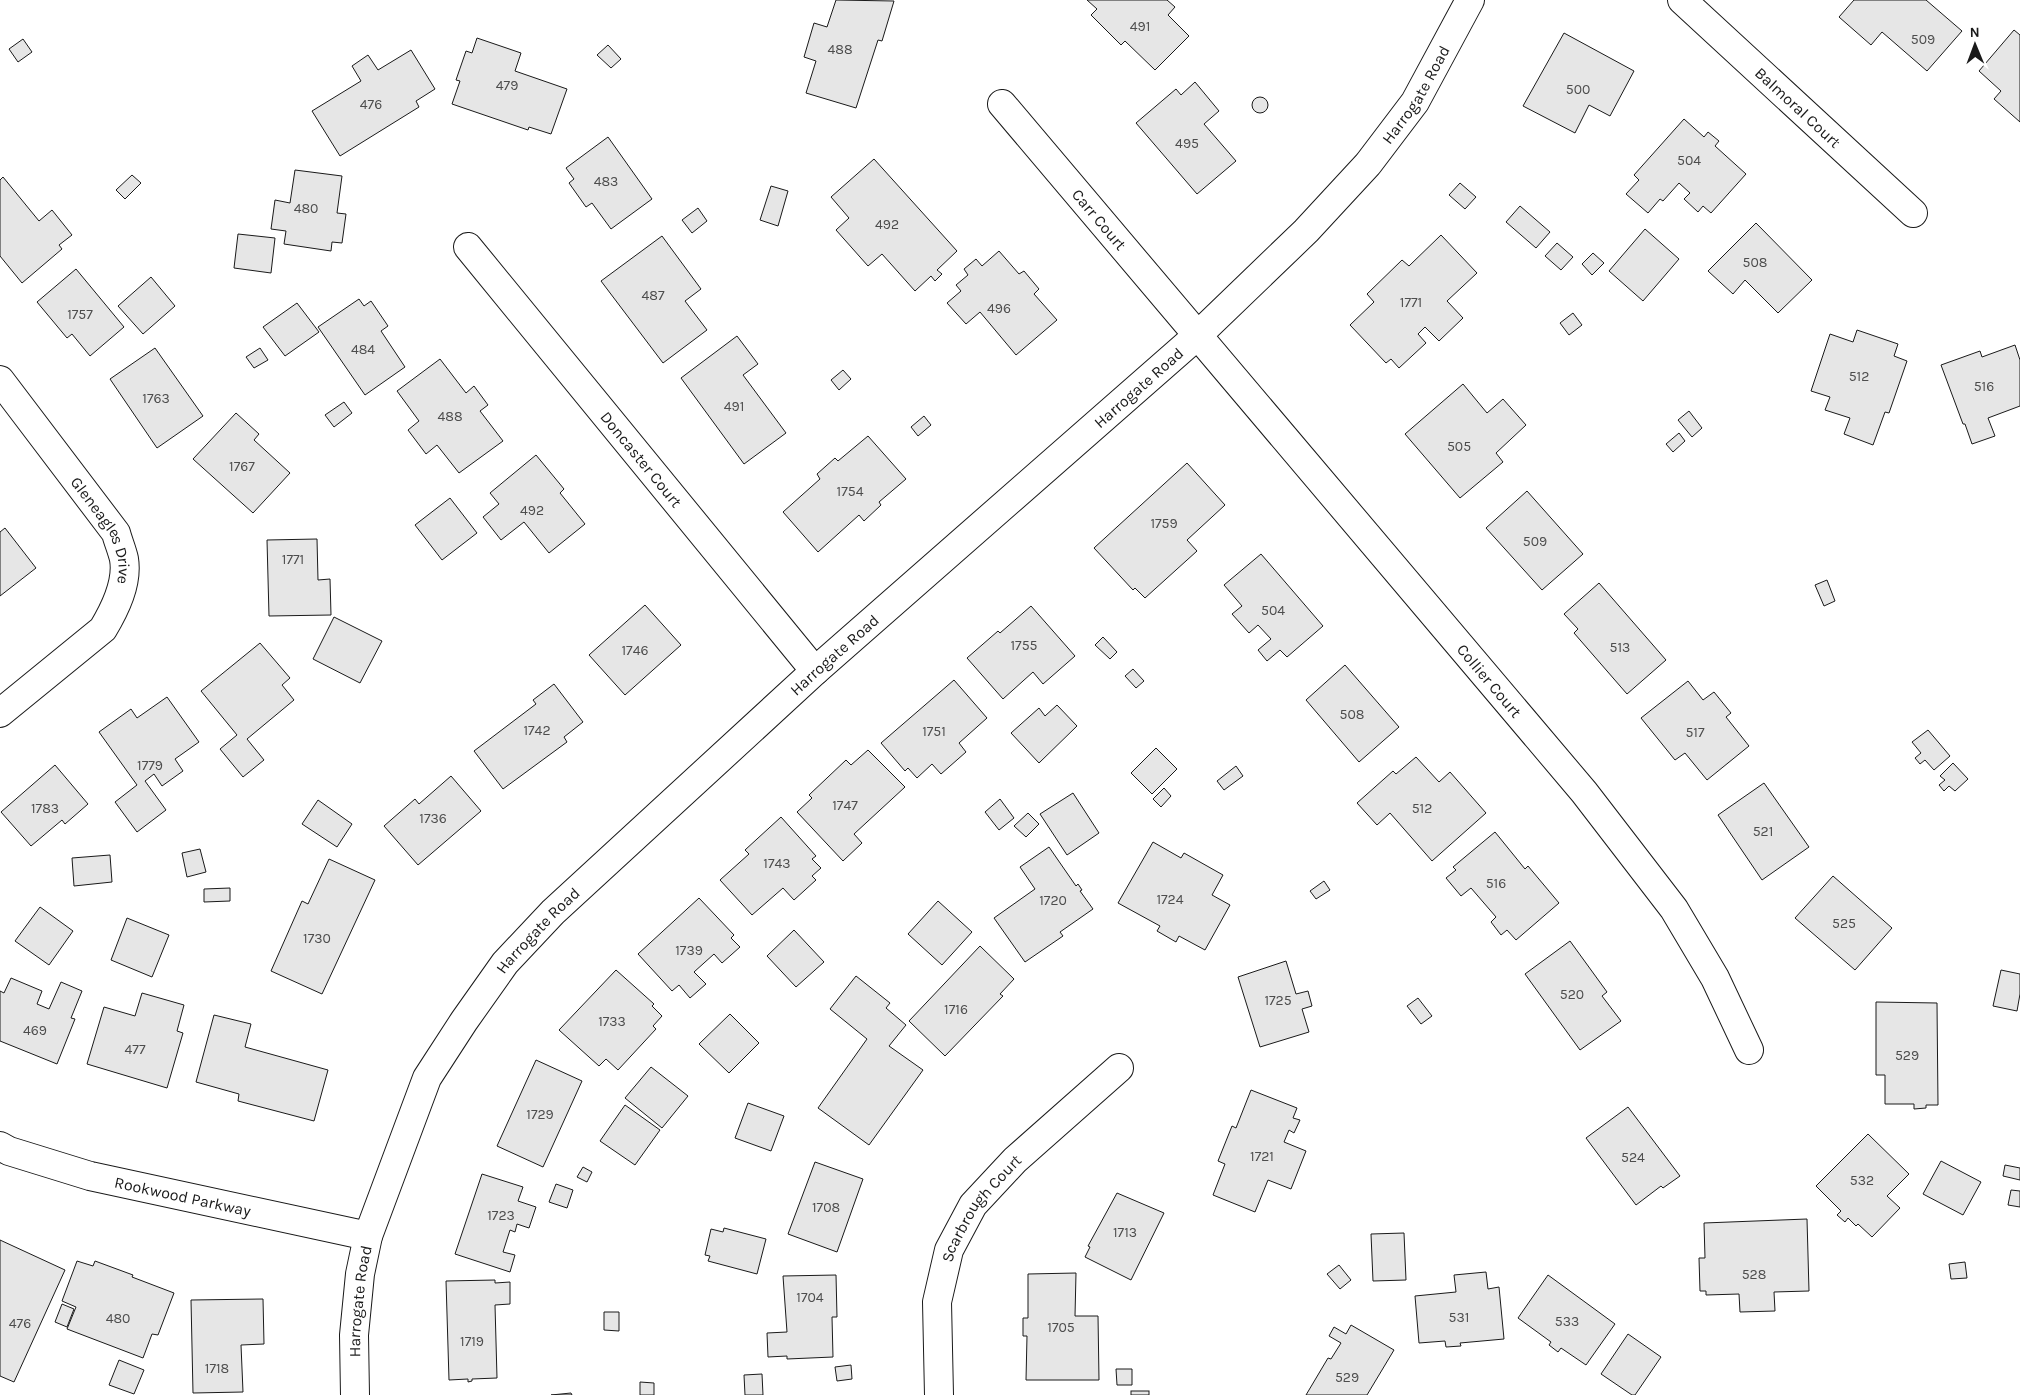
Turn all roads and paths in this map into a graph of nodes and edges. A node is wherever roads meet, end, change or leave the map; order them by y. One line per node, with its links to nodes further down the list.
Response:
1 (1470, 0): 6 (street, Harrogate Road)
2 (1682, 0): 4 (street, Balmoral Court)
3 (1002, 104): 6 (street, Carr Court)
4 (1913, 213)
5 (468, 247): 8 (street, Doncaster Court)
6 (1198, 335): 8 (street, Harrogate Road); 10 (street, Collier Court)
7 (0, 380): 9 (street, Gleneagles Drive)
8 (815, 671): 13 (street, Harrogate Road)
9 (0, 714)
10 (1748, 1050)
11 (1119, 1068): 15 (street, Scarbrough Court)
12 (0, 1146): 13 (street, Rookwood Parkway)
13 (368, 1236): 14 (street, Harrogate Road)
14 (355, 1395)
15 (939, 1395)

